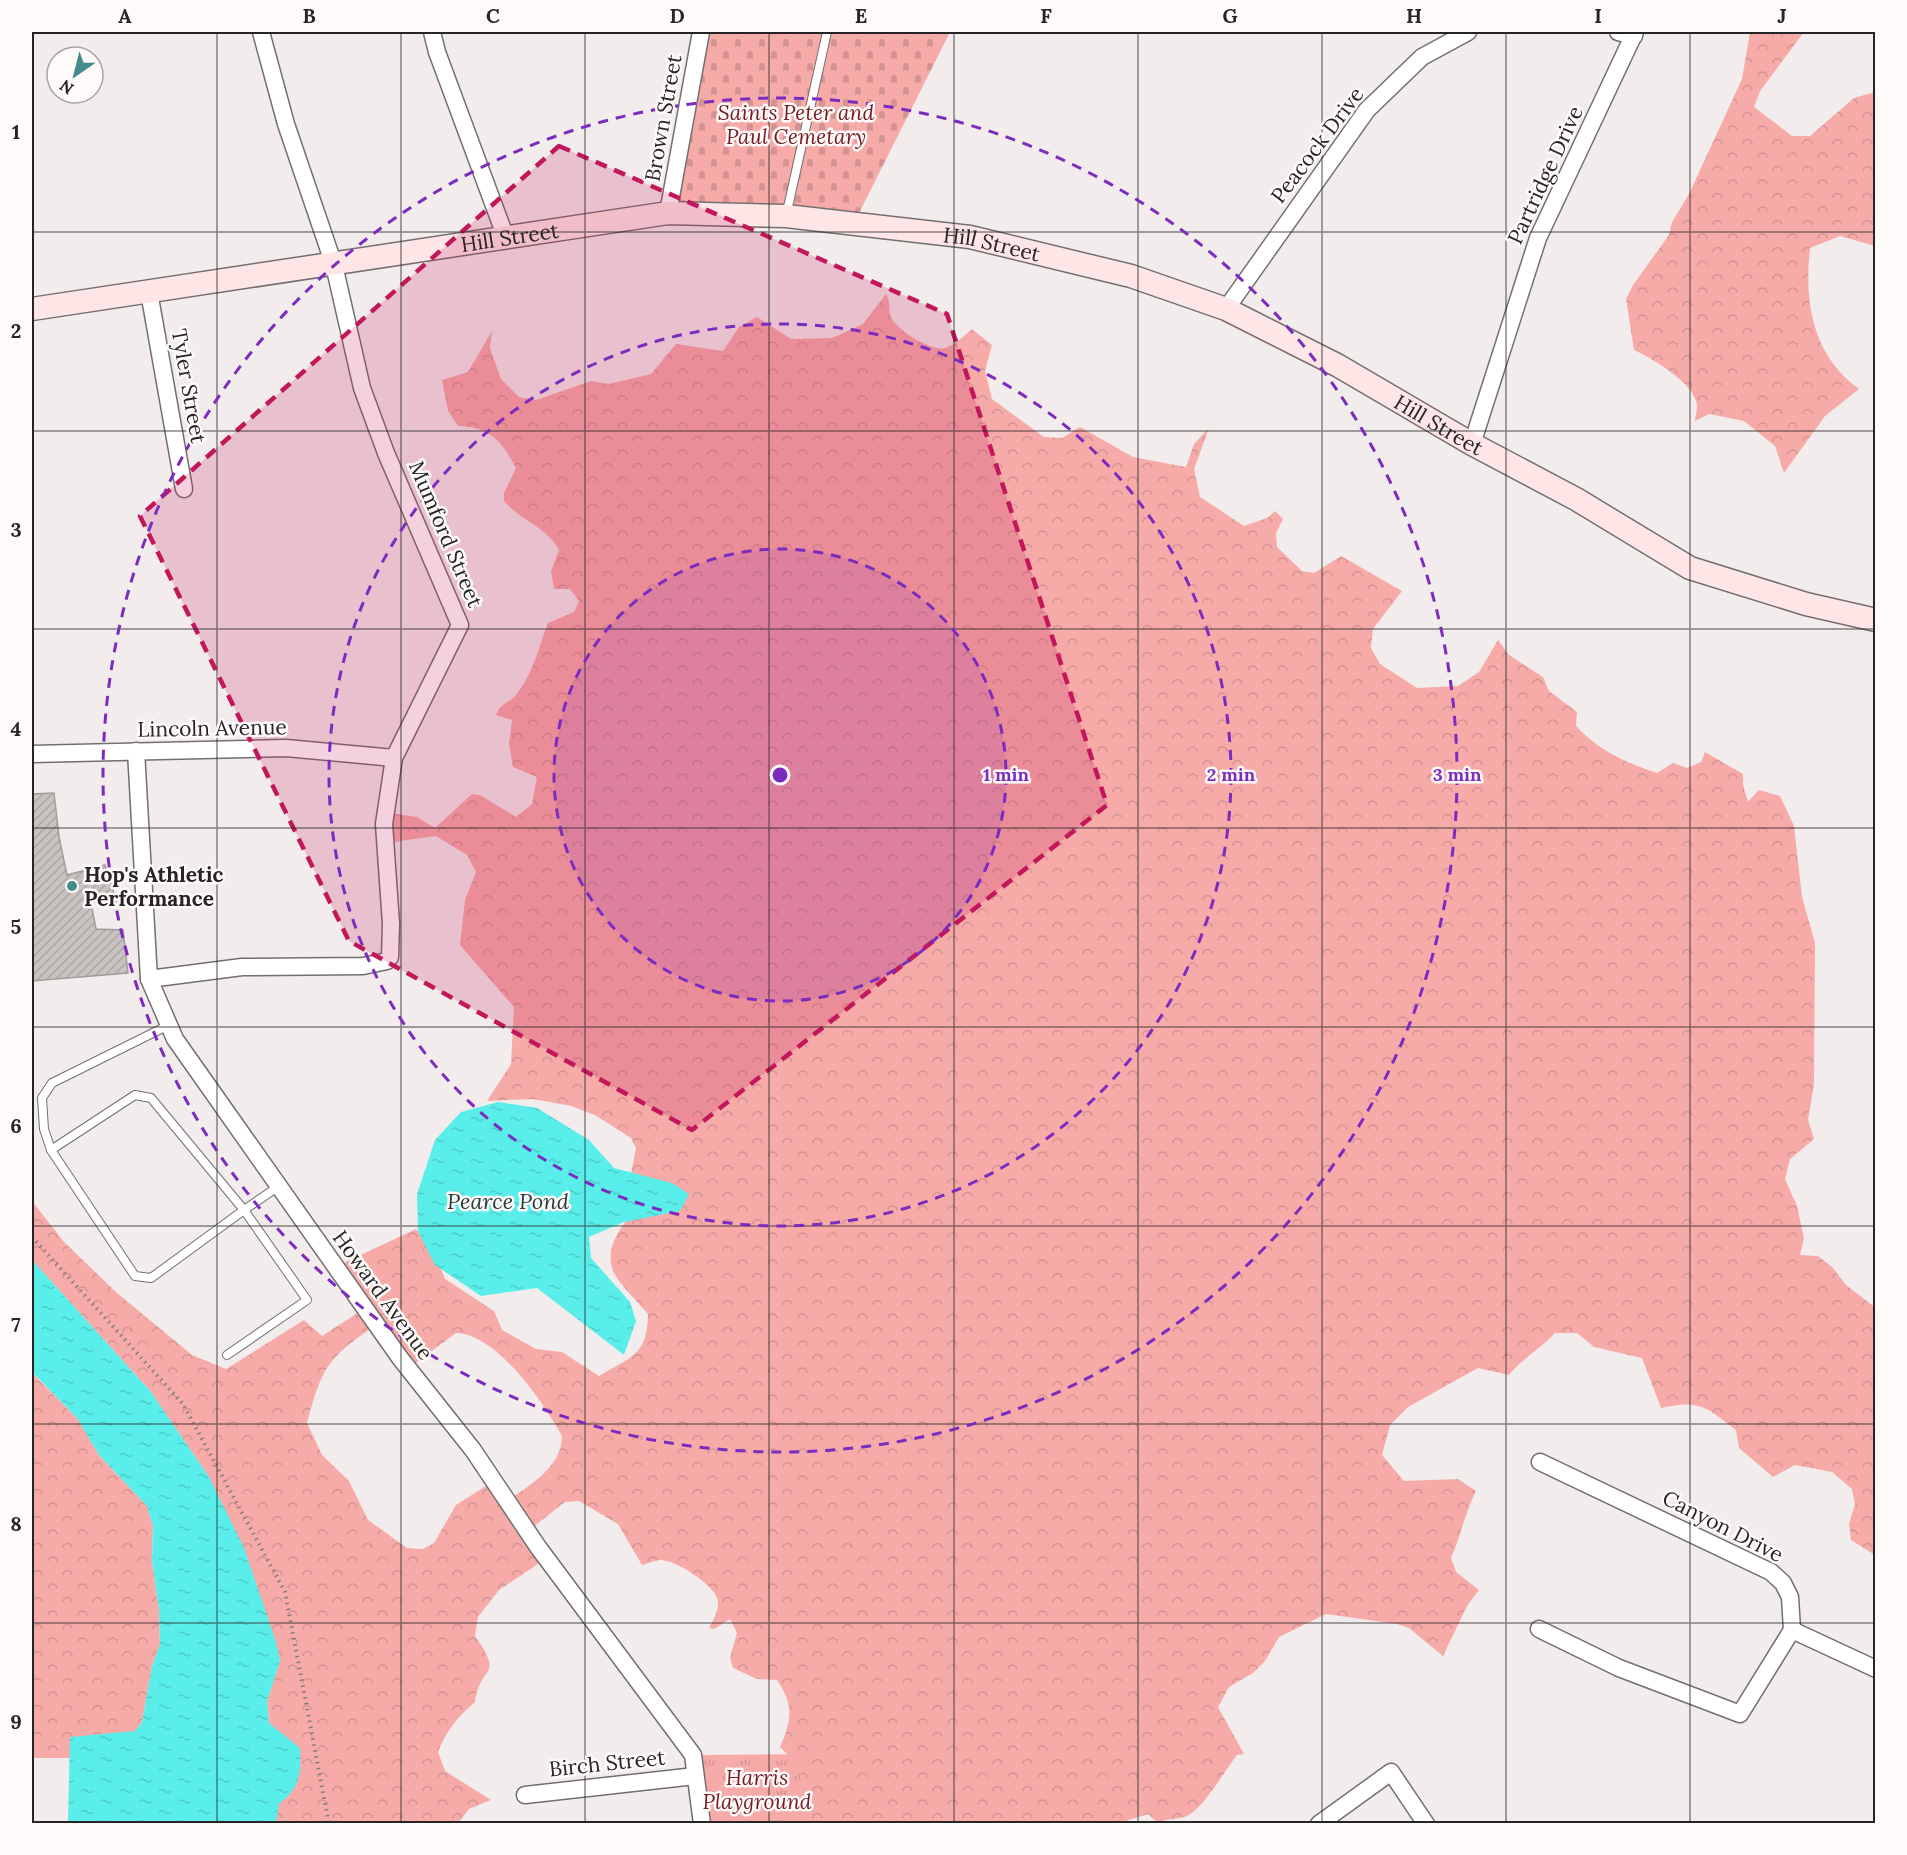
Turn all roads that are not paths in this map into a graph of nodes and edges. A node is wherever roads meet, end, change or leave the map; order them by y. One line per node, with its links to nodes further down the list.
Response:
1 (261, 32): 10 (street, Mumford Street)
2 (432, 32): 9 (street)
3 (701, 32): 7 (street, Brown Street)
4 (827, 32): 8 (lane)
5 (1468, 32): 13 (street, Peacock Drive)
6 (1629, 33): 14 (street, Partridge Drive)
7 (668, 213): 8 (street, Hill Street); 9 (street, Hill Street)
8 (786, 216): 13 (street, Hill Street)
9 (506, 238): 10 (street, Hill Street)
10 (334, 265): 11 (street, Hill Street); 19 (street, Mumford Street)
11 (149, 292): 12 (street, Hill Street); 15 (street, Tyler Street)
12 (32, 309)
13 (1226, 309): 14 (street, Hill Street)
14 (1472, 444): 16 (street, Hill Street)
15 (184, 489)
16 (1875, 620)
17 (136, 751): 18 (street, Lincoln Avenue); 19 (street, Lincoln Avenue); 20 (street, Howard Avenue)
18 (32, 754)
19 (394, 758): 20 (street, Mumford Street)
20 (149, 979): 21 (street, Howard Avenue)
21 (169, 1025): 22 (lane); 23 (street, Howard Avenue)
22 (51, 1150): 24 (lane); 24 (lane)
23 (279, 1186): 24 (lane); 30 (street, Howard Avenue)
24 (244, 1210): 25 (lane)
25 (227, 1355)
26 (1540, 1462): 28 (street, Canyon Drive)
27 (1539, 1629): 28 (street)
28 (1792, 1630): 29 (street)
29 (1875, 1669)
30 (695, 1776): 31 (street, Birch Street); 32 (street, Howard Avenue)
31 (525, 1795)
32 (702, 1824)
33 (1319, 1824): 34 (street)
34 (1426, 1824)

